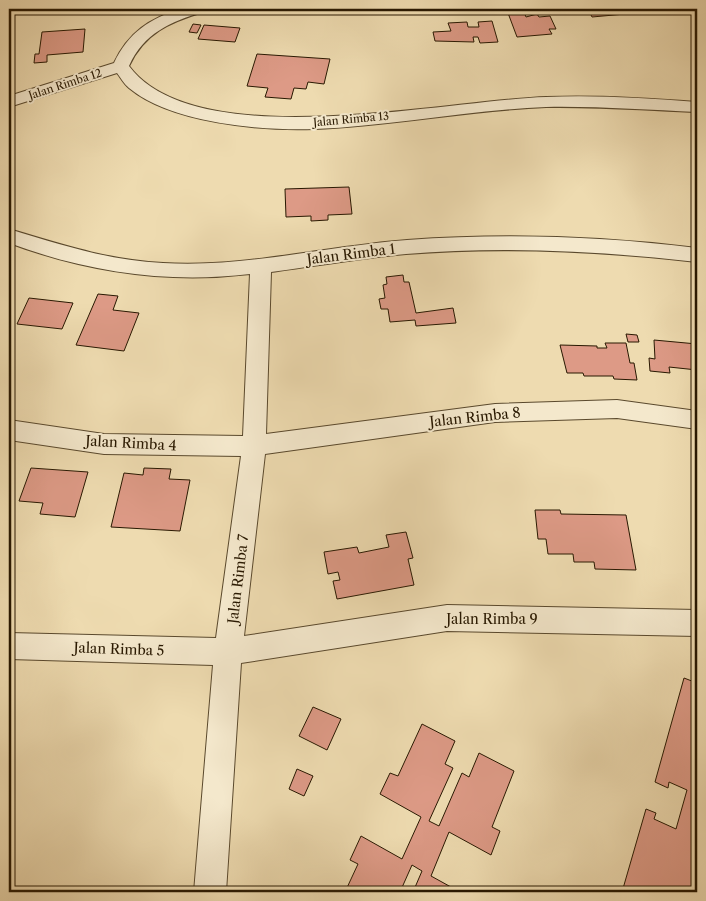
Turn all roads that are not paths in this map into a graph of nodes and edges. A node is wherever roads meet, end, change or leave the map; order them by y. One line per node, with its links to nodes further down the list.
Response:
1 (197, 9): 2 (street)
2 (121, 66): 3 (street, Jalan Rimba 12); 4 (street, Jalan Rimba 13)
3 (9, 102)
4 (697, 108)
5 (9, 236): 7 (street, Jalan Rimba 1)
6 (697, 255): 7 (street, Jalan Rimba 1)
7 (261, 265): 10 (street, Jalan Rimba 7)
8 (697, 420): 10 (street, Jalan Rimba 8)
9 (9, 430): 10 (street, Jalan Rimba 4)
10 (254, 446): 13 (street, Jalan Rimba 7)
11 (697, 622): 13 (street, Jalan Rimba 9)
12 (9, 646): 13 (street, Jalan Rimba 5)
13 (228, 652): 14 (street, Jalan Rimba 7)
14 (210, 892)

